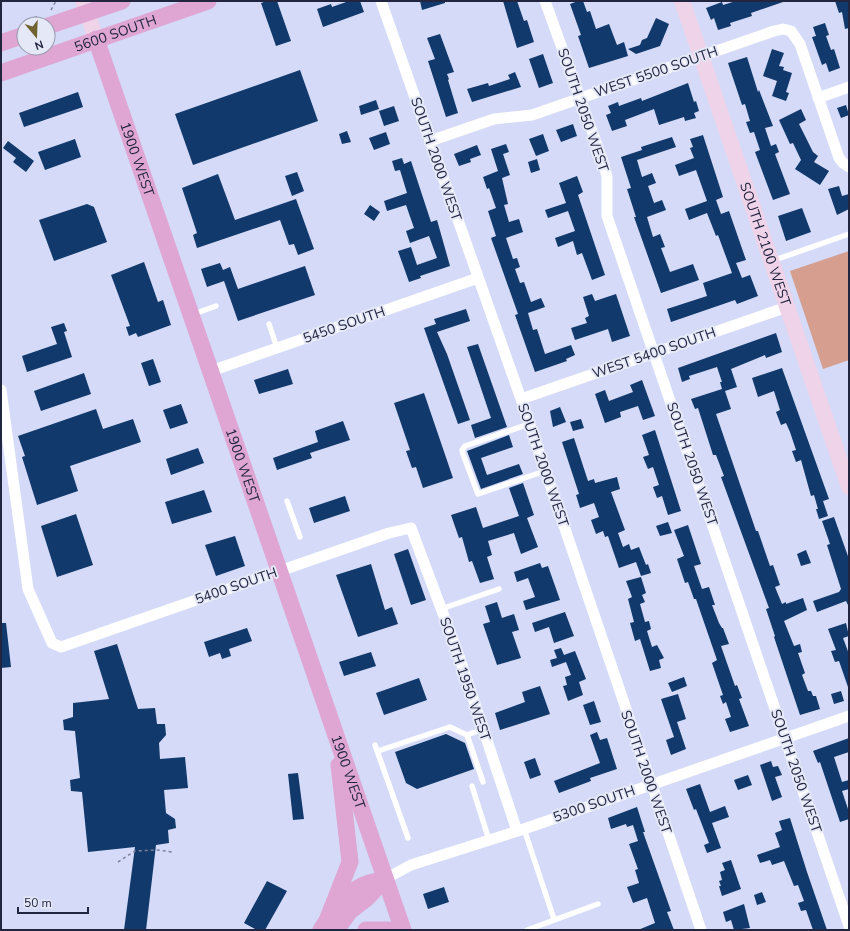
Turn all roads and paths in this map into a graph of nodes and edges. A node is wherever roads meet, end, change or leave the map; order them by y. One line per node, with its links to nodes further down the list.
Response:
1 (56, 1): 8 (path)
2 (122, 1): 7 (main road, 5600 SOUTH)
3 (208, 1): 11 (main road, 5600 SOUTH)
4 (381, 1): 18 (street, SOUTH 2000 WEST)
5 (545, 1): 16 (street, SOUTH 2050 WEST)
6 (682, 1): 13 (street, SOUTH 2100 WEST)
7 (85, 7): 9 (main road, 5600 SOUTH); 11 (street, 1900 WEST)
8 (47, 16)
9 (53, 16)
10 (16, 33): 12 (main road)
11 (96, 39): 14 (main road, 5600 SOUTH); 25 (main road, 1900 WEST)
12 (1, 43)
13 (701, 56): 16 (street, WEST 5500 SOUTH); 17 (street, WEST 5500 SOUTH); 21 (street, SOUTH 2100 WEST)
14 (1, 73)
15 (849, 87): 17 (street)
16 (581, 98): 18 (street, WEST 5500 SOUTH); 28 (street, SOUTH 2050 WEST)
17 (818, 98): 19 (street)
18 (430, 141): 22 (street, SOUTH 2000 WEST)
19 (848, 167)
20 (849, 234): 21 (lane)
21 (772, 261): 24 (street, SOUTH 2100 WEST)
22 (478, 278): 27 (street, 5450 SOUTH); 31 (street, SOUTH 2000 WEST)
23 (216, 306): 25 (lane)
24 (787, 306): 28 (street, WEST 5400 SOUTH); 34 (street, SOUTH 2100 WEST)
25 (192, 315): 29 (main road, 1900 WEST)
26 (269, 324): 27 (lane)
27 (277, 348): 29 (street, 5450 SOUTH)
28 (654, 353): 31 (street, WEST 5400 SOUTH); 45 (street, SOUTH 2050 WEST)
29 (211, 371): 38 (main road, 1900 WEST)
30 (1, 390): 38 (street, 5400 SOUTH)
31 (521, 399): 32 (street, SOUTH 2000 WEST)
32 (529, 424): 33 (street, SOUTH 2000 WEST); 33 (lane)
33 (545, 472): 49 (street, SOUTH 2000 WEST)
34 (849, 487)
35 (287, 501): 37 (lane)
36 (411, 528): 38 (street, 5400 SOUTH); 40 (street, SOUTH 1950 WEST)
37 (300, 537)
38 (280, 571): 43 (main road, 1900 WEST)
39 (499, 589): 40 (lane)
40 (441, 609): 42 (street, SOUTH 1950 WEST)
41 (849, 716): 45 (street, 5300 SOUTH)
42 (483, 729): 44 (lane); 51 (street, SOUTH 1950 WEST)
43 (335, 731): 56 (main road, 1900 WEST); 59 (main road)
44 (467, 735): 47 (lane); 48 (lane)
45 (786, 739): 49 (street, 5300 SOUTH); 60 (street, SOUTH 2050 WEST)
46 (375, 745): 47 (lane)
47 (378, 751): 52 (lane)
48 (483, 782)
49 (650, 785): 51 (street, 5300 SOUTH); 65 (street, SOUTH 2000 WEST)
50 (472, 786): 53 (lane)
51 (520, 830): 53 (street, 5300 SOUTH); 58 (lane, SOUTH 1950 WEST)
52 (408, 838)
53 (489, 840): 56 (street, 5300 SOUTH)
54 (172, 852): 55 (path)
55 (118, 862)
56 (386, 879): 59 (main road); 63 (main road, 1900 WEST)
57 (598, 904): 58 (lane)
58 (554, 919): 64 (lane)
59 (328, 926)
60 (849, 926)
61 (366, 930): 62 (main road)
62 (389, 930)
63 (403, 930)
64 (527, 930)
65 (701, 930)

